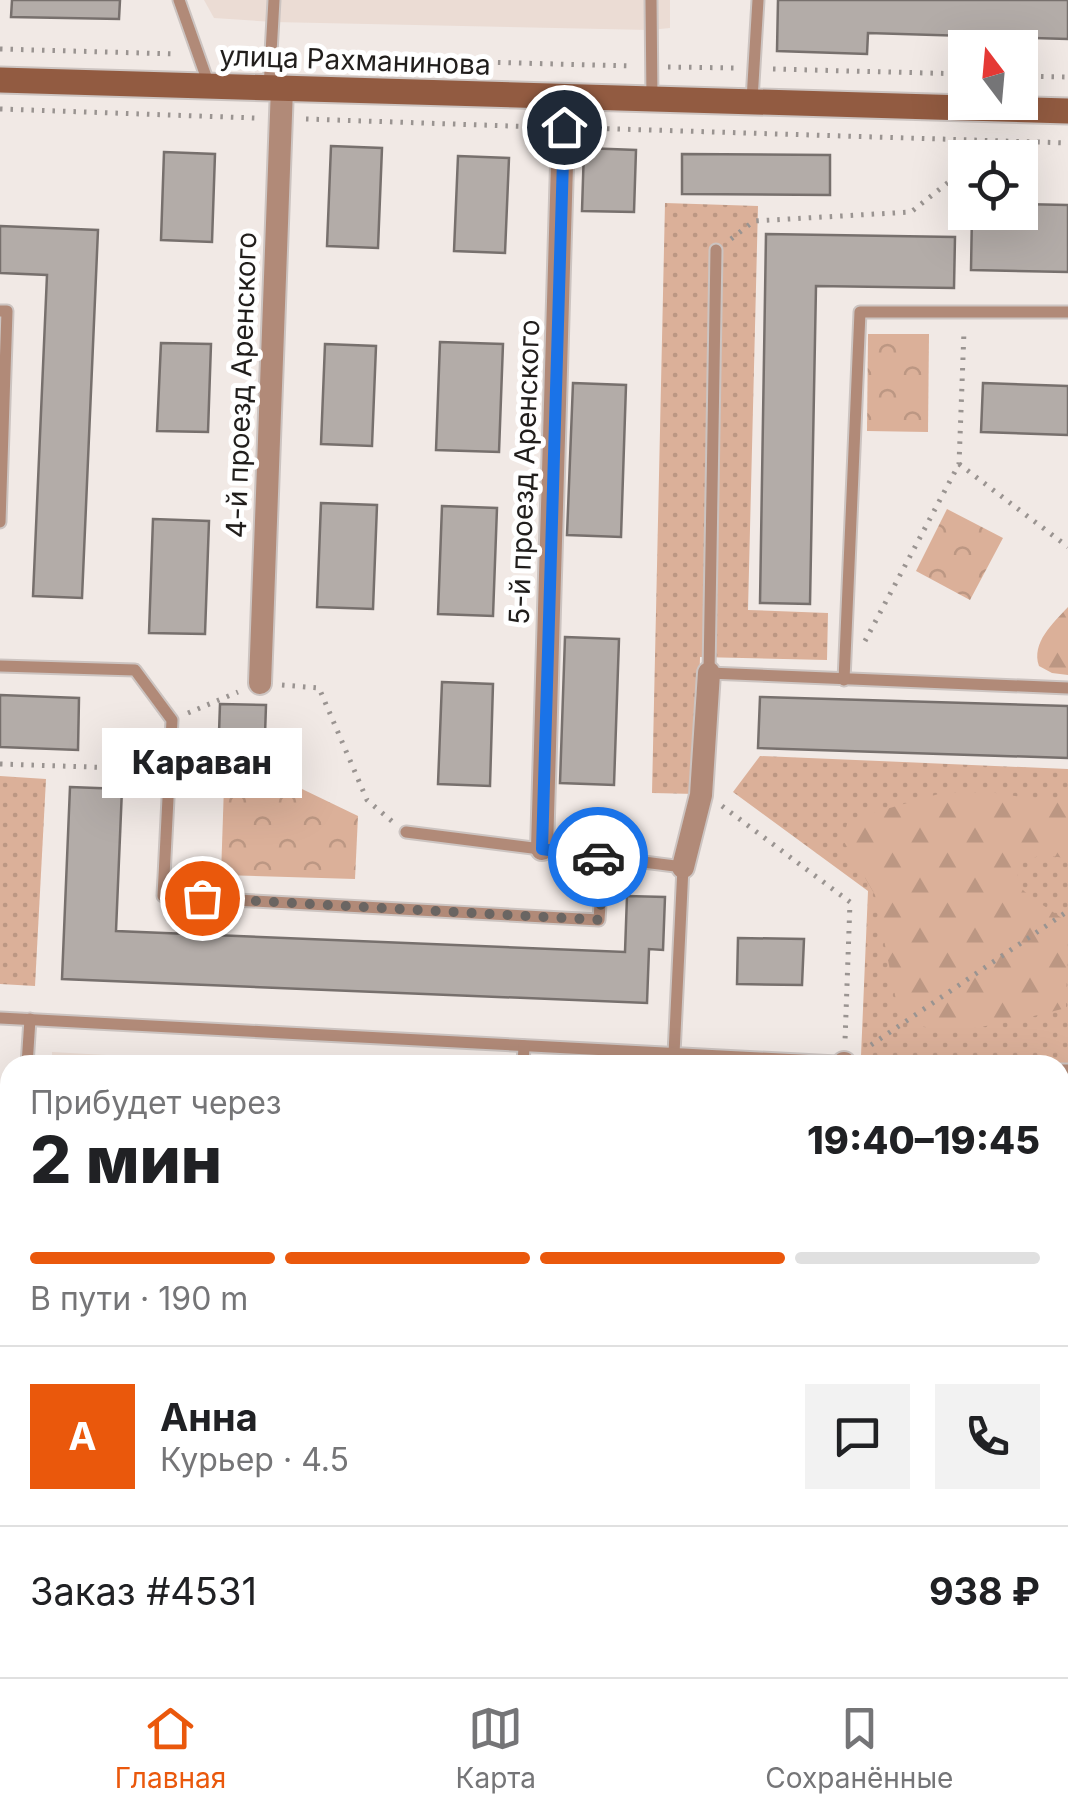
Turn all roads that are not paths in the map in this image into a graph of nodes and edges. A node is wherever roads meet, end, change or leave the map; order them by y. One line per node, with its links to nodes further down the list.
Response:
1 (179, 0): 6 (lane)
2 (274, 0): 7 (lane)
3 (650, 0): 9 (lane)
4 (758, 0): 10 (lane)
5 (0, 80): 6 (main road, улица Рахманинова)
6 (210, 86): 7 (main road, улица Рахманинова)
7 (275, 88): 8 (main road, улица Рахманинова); 20 (street, 4-й проезд Аренского)
8 (564, 96): 9 (main road, улица Рахманинова); 23 (street, 5-й проезд Аренского)
9 (652, 99): 10 (main road, улица Рахманинова)
10 (752, 102): 11 (main road, улица Рахманинова)
11 (1068, 111)
12 (716, 250): 18 (lane)
13 (0, 310): 15 (lane)
14 (1068, 312): 19 (lane)
15 (1, 455): 16 (lane)
16 (0, 522)
17 (0, 666): 24 (lane)
18 (709, 673): 19 (lane); 25 (street)
19 (844, 680): 21 (lane)
20 (260, 683)
21 (1068, 688)
22 (406, 832): 23 (lane)
23 (542, 849): 24 (lane)
24 (603, 857): 25 (lane)
25 (683, 867): 29 (lane)
26 (0, 1018): 27 (lane)
27 (30, 1019): 28 (lane); 30 (lane)
28 (524, 1046): 29 (lane); 31 (lane)
29 (674, 1054): 32 (lane)
30 (28, 1055)
31 (524, 1055)
32 (691, 1055)

